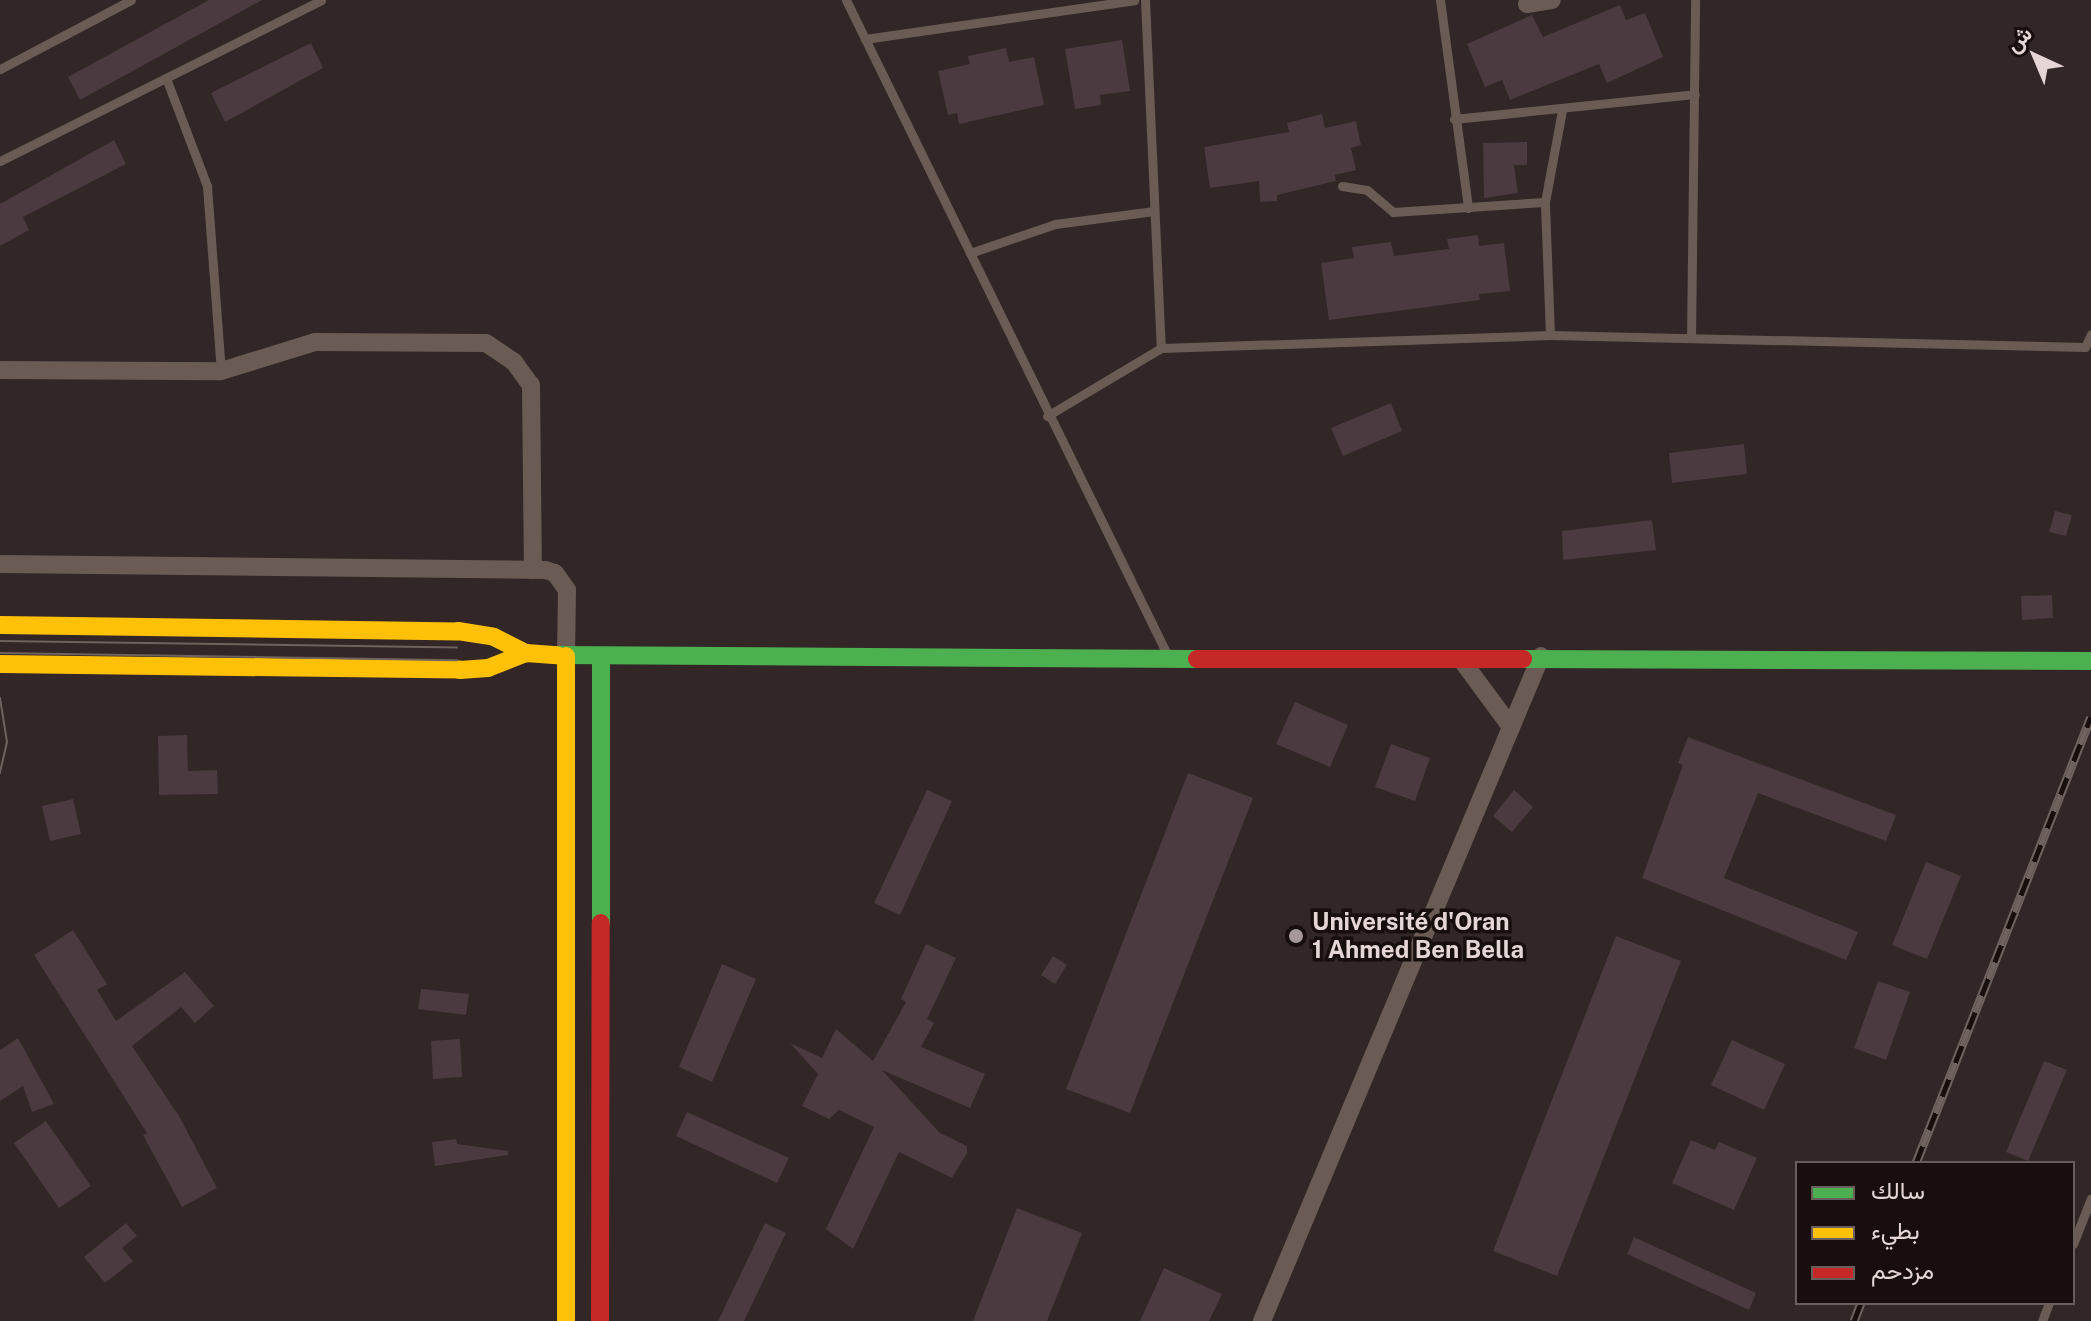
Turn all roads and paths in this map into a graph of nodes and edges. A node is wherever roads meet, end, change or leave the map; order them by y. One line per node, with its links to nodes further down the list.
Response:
1 (131, 0): 12 (lane)
2 (321, 0): 9 (lane)
3 (846, 0): 11 (lane)
4 (1134, 0): 11 (lane)
5 (1145, 0): 21 (lane)
6 (1440, 0): 16 (lane)
7 (1552, 0): 10 (street)
8 (1695, 0): 14 (lane)
9 (307, 3): 13 (lane)
10 (1527, 4)
11 (865, 39): 22 (lane)
12 (0, 69)
13 (166, 78): 17 (lane); 28 (lane)
14 (1695, 94): 15 (lane); 25 (lane)
15 (1562, 110): 16 (lane); 19 (lane)
16 (1454, 119): 20 (lane)
17 (0, 161)
18 (1342, 186): 20 (lane)
19 (1545, 202): 20 (lane); 24 (lane)
20 (1468, 208)
21 (1154, 211): 22 (lane); 26 (lane)
22 (970, 253): 29 (lane)
23 (2091, 334): 25 (lane)
24 (1550, 335): 25 (lane); 26 (lane)
25 (1691, 338)
26 (1161, 348): 29 (lane)
27 (0, 370): 28 (street)
28 (221, 371): 31 (street)
29 (1047, 416): 38 (lane)
30 (0, 564): 31 (street)
31 (533, 570): 34 (street)
32 (0, 625): 33 (main road)
33 (526, 653): 34 (main road); 40 (main road)
34 (566, 656): 36 (main road); 44 (main road)
35 (1541, 656): 37 (main road); 39 (main road); 41 (street)
36 (601, 657): 38 (main road); 45 (main road)
37 (2091, 661)
38 (1171, 662): 39 (main road)
39 (1463, 662): 41 (street)
40 (1, 670)
41 (1511, 727): 46 (street)
42 (2091, 1198): 43 (lane)
43 (2075, 1239)
44 (566, 1321)
45 (600, 1321)
46 (1262, 1321)

